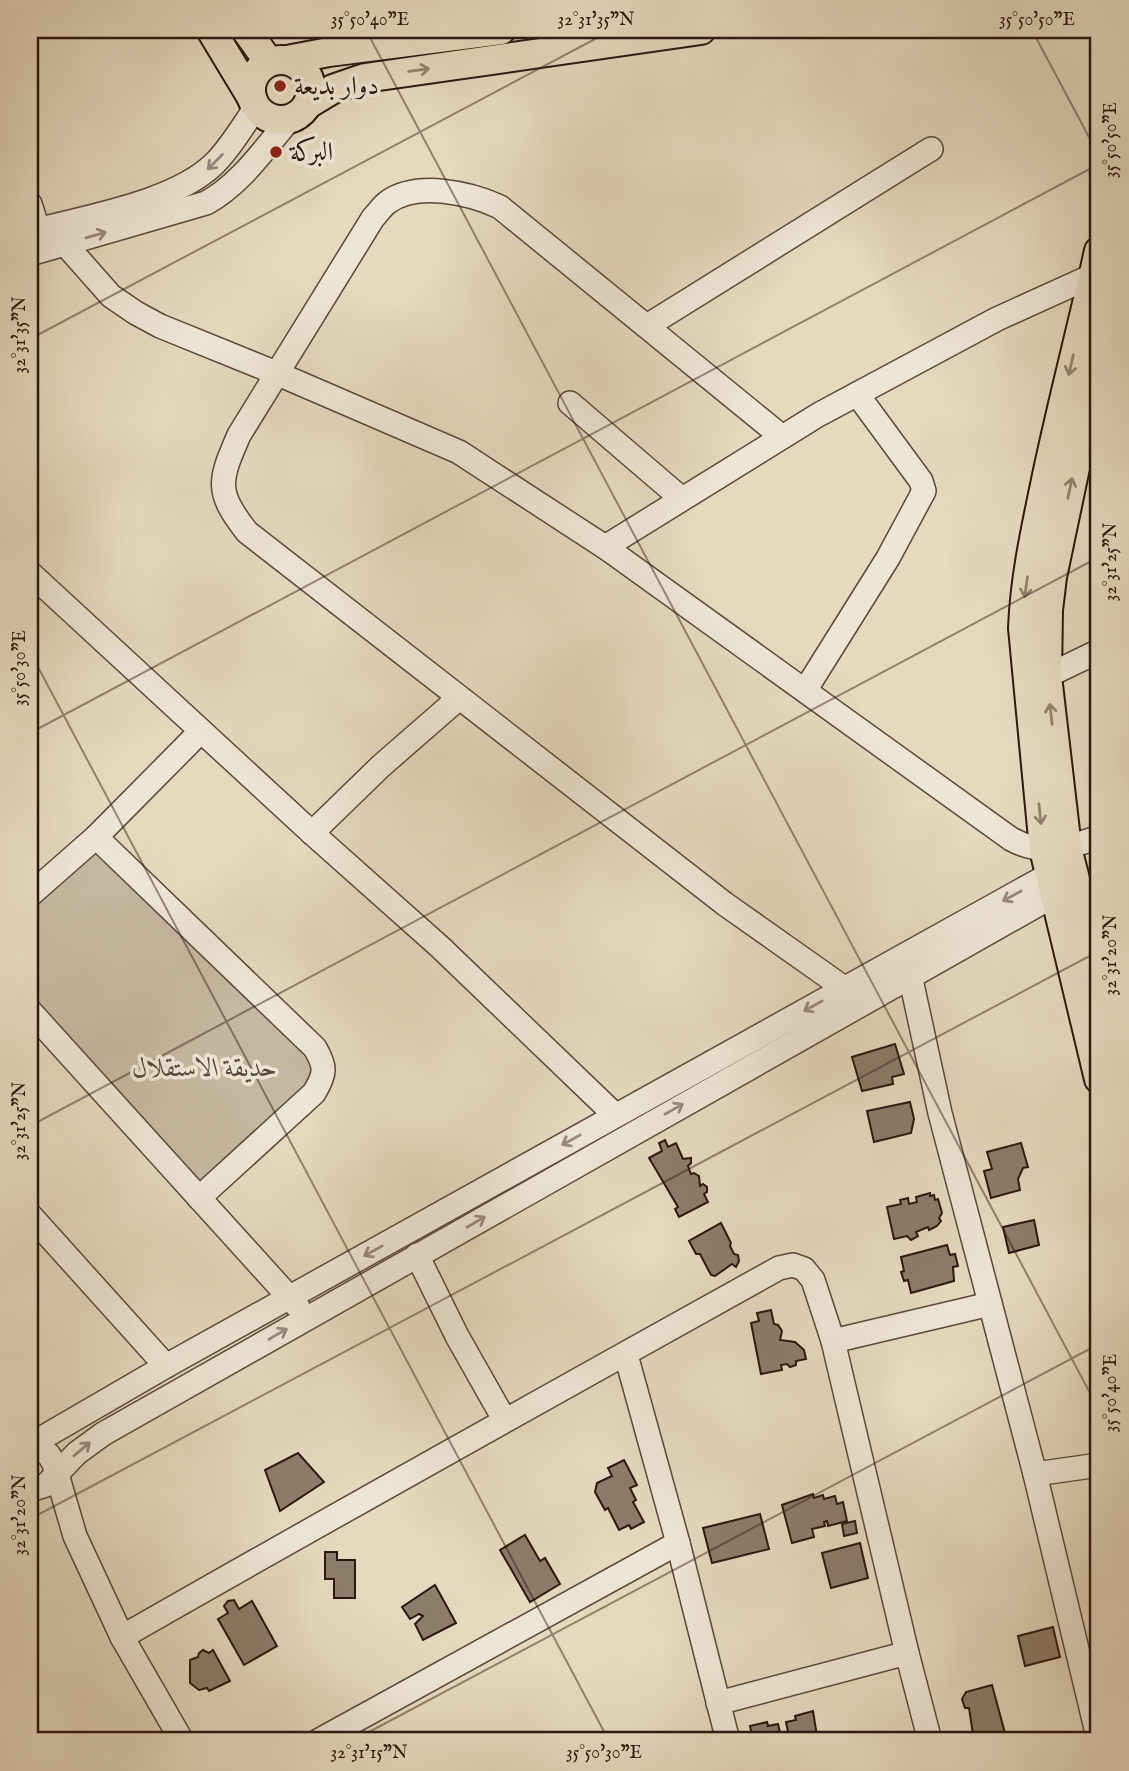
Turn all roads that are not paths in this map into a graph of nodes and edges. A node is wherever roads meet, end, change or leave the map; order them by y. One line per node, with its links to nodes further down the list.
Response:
1 (212, 30): 6 (main road)
2 (246, 30): 5 (main road)
3 (501, 30): 5 (main road)
4 (689, 31): 7 (main road, one-way to 4)
5 (278, 61): 6 (main road); 7 (main road)
6 (254, 103): 7 (main road); 10 (street, one-way to 10)
7 (299, 112): 11 (street, one-way to 7)
8 (931, 149): 15 (street)
9 (30, 204): 10 (street)
10 (34, 230)
11 (65, 244): 12 (street); 17 (street)
12 (30, 254)
13 (1096, 263): 14 (main road); 18 (street)
14 (1092, 309): 32 (main road, one-way to 32)
15 (647, 326): 17 (street); 20 (street)
16 (1099, 363): 25 (main road, one-way to 16)
17 (276, 373): 22 (street); 27 (street)
18 (857, 394): 20 (street); 26 (street)
19 (570, 404): 21 (street)
20 (781, 436): 21 (street)
21 (682, 499): 22 (street)
22 (605, 547): 26 (street)
23 (30, 573): 28 (street)
24 (1099, 651): 25 (street)
25 (1047, 676): 32 (main road, one-way to 25)
26 (806, 690): 32 (street)
27 (459, 698): 29 (street); 36 (street)
28 (201, 731): 29 (street); 30 (street)
29 (312, 833): 39 (street)
30 (96, 837): 33 (street); 40 (street)
31 (1099, 838): 32 (street)
32 (1061, 868): 34 (main road); 35 (street); 36 (street, one-way to 36); 38 (main road)
33 (30, 895)
34 (1099, 973)
35 (910, 975): 42 (street, one-way to 35); 44 (street)
36 (844, 988): 39 (street, one-way to 39)
37 (30, 1012): 40 (street)
38 (1099, 1079)
39 (615, 1115): 43 (street, one-way to 43)
40 (199, 1198): 43 (street)
41 (32, 1223): 48 (street)
42 (417, 1255): 45 (street); 49 (street)
43 (290, 1297): 45 (street); 48 (street)
44 (990, 1304): 46 (street); 53 (street)
45 (306, 1318): 52 (street, one-way to 45)
46 (833, 1341): 47 (street); 58 (street)
47 (626, 1355): 49 (street); 56 (street)
48 (166, 1366): 50 (street)
49 (505, 1419): 57 (street)
50 (31, 1444): 52 (street)
51 (1099, 1465): 53 (street)
52 (58, 1473): 54 (street); 55 (street)
53 (1035, 1474): 64 (street)
54 (30, 1490): 55 (street)
55 (75, 1536): 57 (street)
56 (678, 1543): 59 (street); 61 (street)
57 (122, 1637): 60 (street)
58 (907, 1653): 59 (street); 63 (street)
59 (718, 1703): 62 (street)
60 (183, 1741)
61 (318, 1741)
62 (727, 1741)
63 (930, 1741)
64 (1099, 1741)

